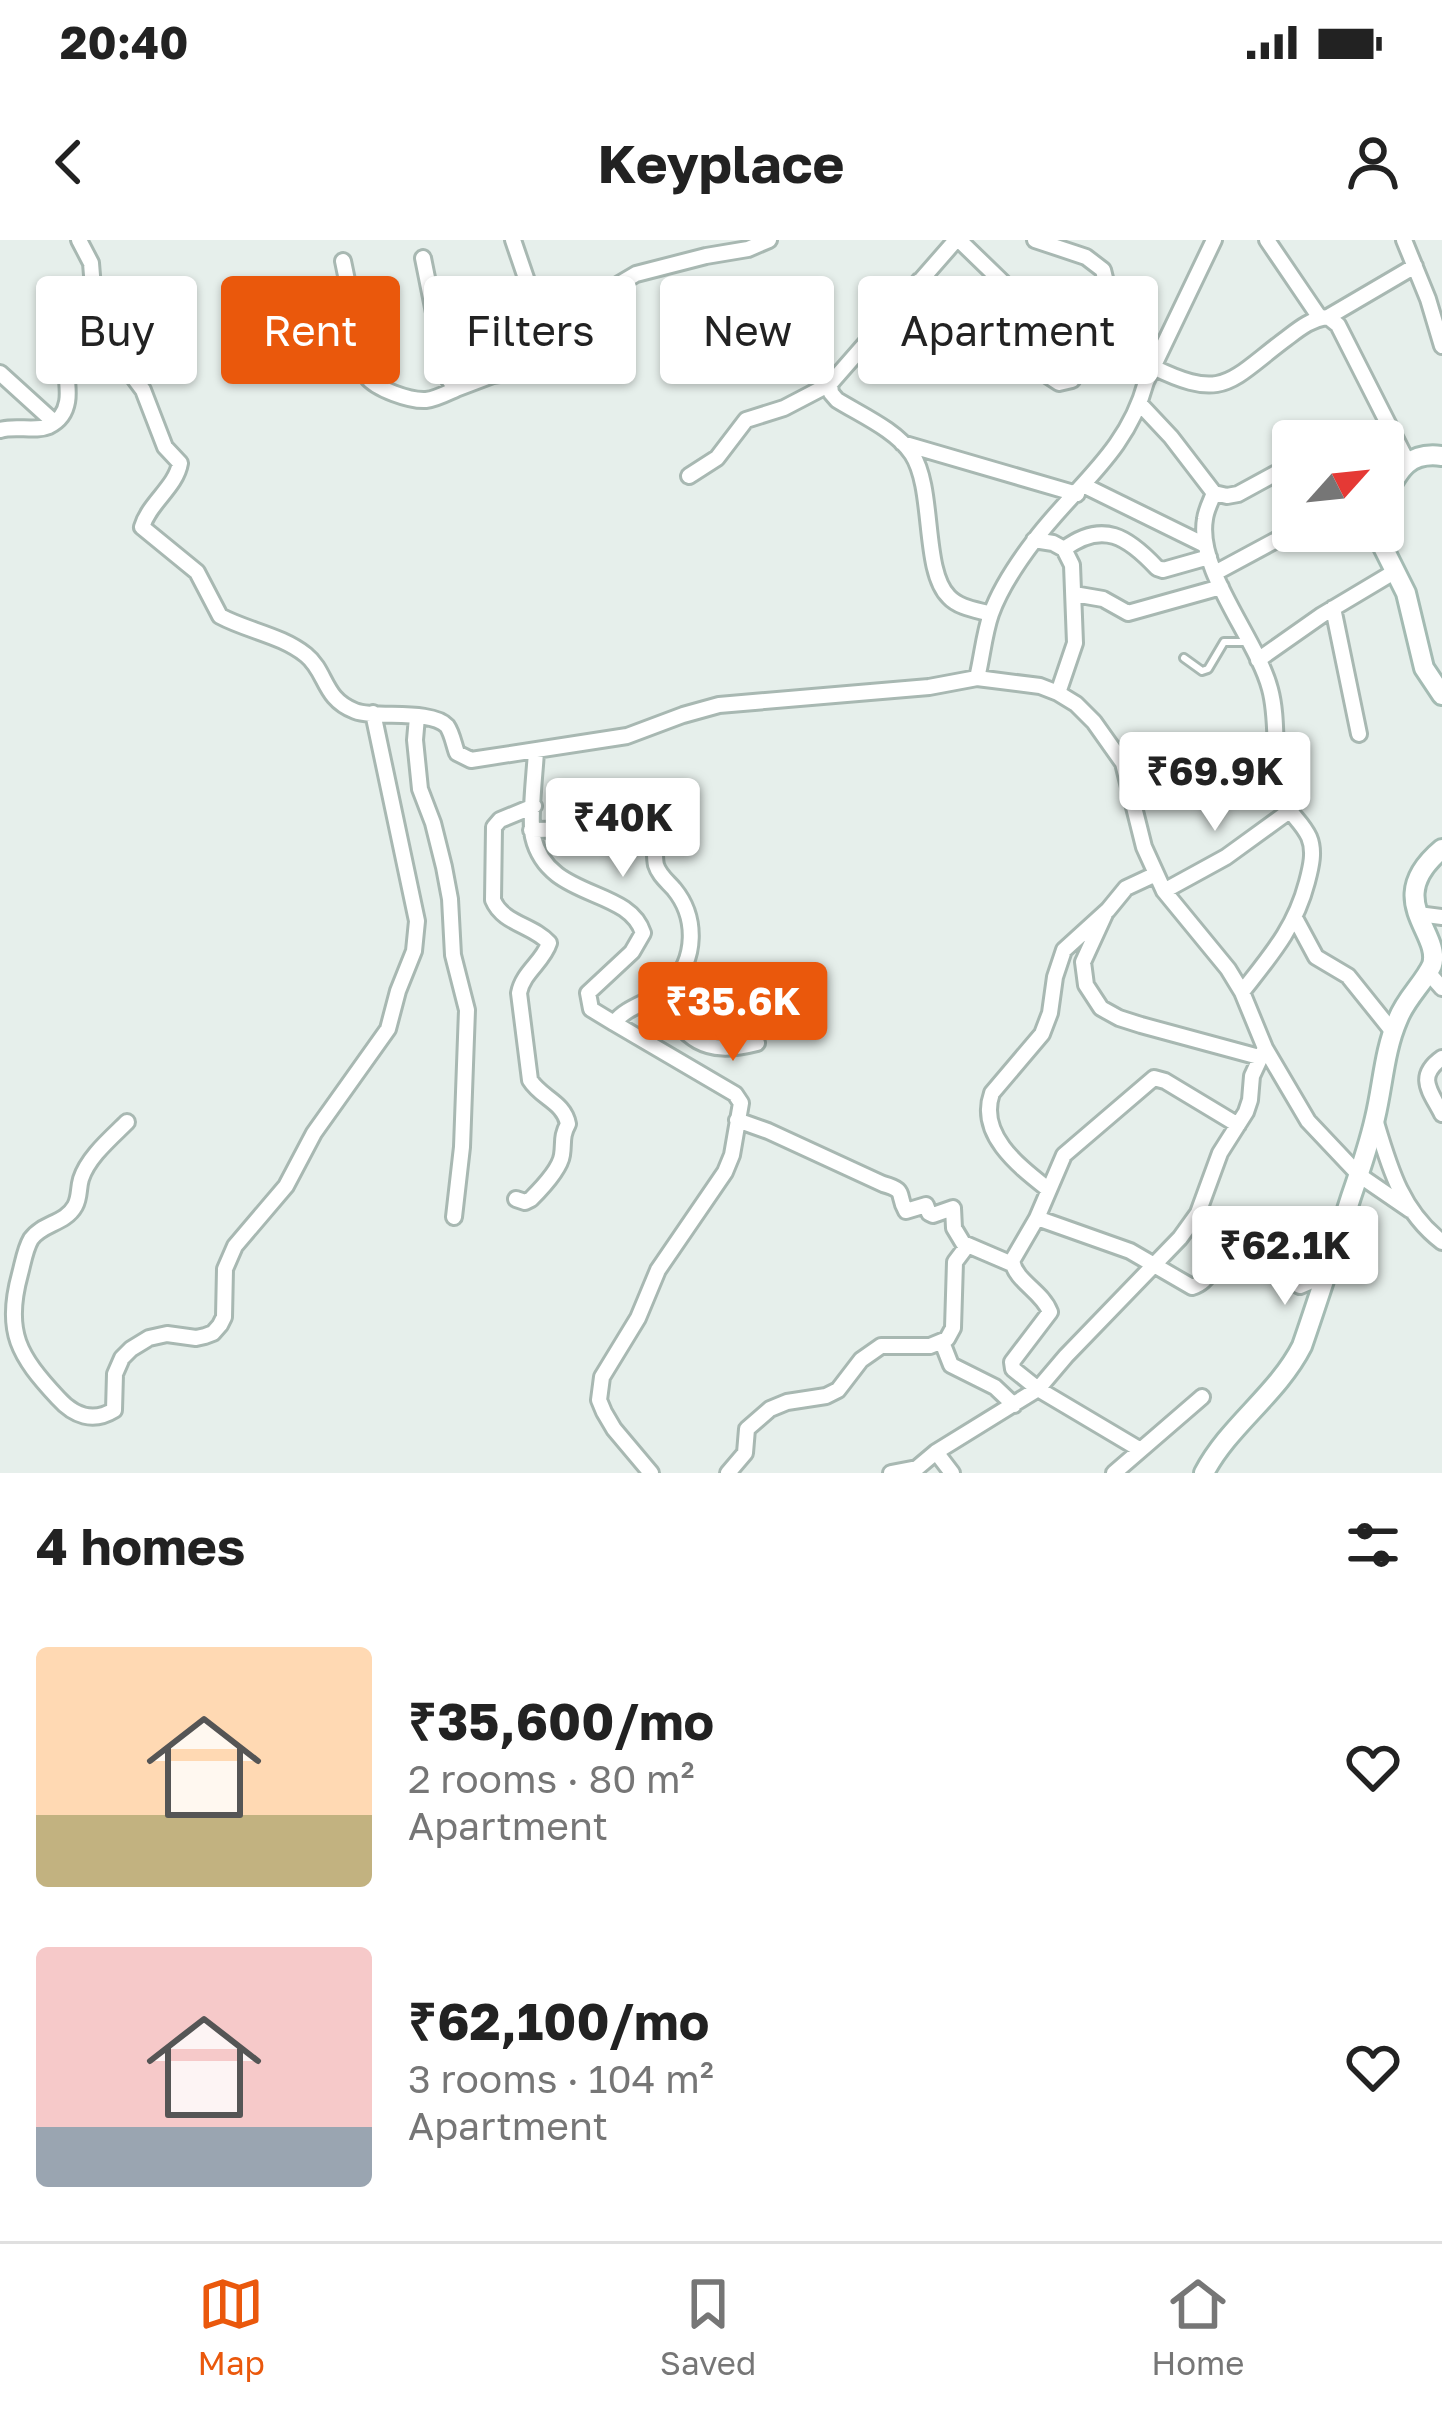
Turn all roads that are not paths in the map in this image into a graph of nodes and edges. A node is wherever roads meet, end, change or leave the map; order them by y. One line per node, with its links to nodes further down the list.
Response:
1 (79, 240): 13 (street)
2 (513, 240): 14 (street)
3 (769, 240): 9 (street)
4 (1035, 240): 18 (street)
5 (1214, 240): 22 (street)
6 (1267, 240): 19 (street)
7 (1404, 240): 12 (street)
8 (953, 241): 16 (street); 17 (street)
9 (704, 248): 15 (street)
10 (423, 258): 31 (street)
11 (343, 261): 31 (street)
12 (1415, 266): 19 (street); 20 (street)
13 (92, 276)
14 (525, 276)
15 (633, 276)
16 (923, 276)
17 (993, 276)
18 (1104, 276)
19 (1324, 317): 24 (street); 37 (street)
20 (1442, 346)
21 (858, 352): 25 (street)
22 (1158, 357)
23 (0, 373): 33 (street)
24 (1158, 376)
25 (834, 379)
26 (67, 384): 33 (street)
27 (139, 384): 59 (street)
28 (468, 384): 31 (street)
29 (830, 384): 35 (street); 40 (street)
30 (1147, 384): 32 (street)
31 (456, 389)
32 (1140, 404): 41 (street); 42 (street)
33 (54, 422): 34 (street)
34 (0, 430)
35 (902, 443): 41 (street); 52 (street)
36 (1442, 456): 37 (street)
37 (1408, 463): 38 (street)
38 (1404, 469)
39 (1272, 475): 42 (street)
40 (689, 476)
41 (1081, 490): 43 (street); 46 (street)
42 (1214, 493): 46 (street)
43 (1034, 540): 45 (street); 52 (street)
44 (1272, 545): 49 (street)
45 (1064, 549): 46 (street); 50 (street)
46 (1207, 551): 49 (street)
47 (1385, 552): 48 (street)
48 (1394, 572): 51 (street); 58 (street)
49 (1218, 580): 50 (street); 53 (street)
50 (1074, 595): 57 (street)
51 (1333, 608): 55 (street); 61 (street)
52 (992, 614): 56 (street)
53 (1250, 643): 54 (lane); 55 (street)
54 (1184, 658)
55 (1258, 660): 64 (street)
56 (977, 678): 57 (street); 62 (street)
57 (1058, 693): 67 (street)
58 (1442, 695)
59 (374, 713): 60 (street); 86 (street)
60 (417, 717): 62 (street); 92 (street)
61 (1359, 734)
62 (536, 751): 63 (street)
63 (534, 806): 65 (street); 90 (street)
64 (1288, 812): 68 (street); 72 (street)
65 (531, 830): 77 (street); 78 (street)
66 (1442, 849): 70 (street)
67 (1156, 874): 68 (street); 69 (street)
68 (1164, 891): 76 (street)
69 (1108, 910): 81 (street); 89 (street)
70 (1418, 914): 71 (street); 73 (street)
71 (1442, 917)
72 (1295, 918): 76 (street); 79 (street)
73 (1435, 941): 74 (street)
74 (1427, 971): 75 (street); 79 (street)
75 (1442, 988)
76 (1242, 992): 81 (street)
77 (656, 997): 78 (street); 80 (street)
78 (614, 1023): 85 (street)
79 (1394, 1032): 84 (street)
80 (758, 1043)
81 (1262, 1052): 87 (street); 88 (street)
82 (1442, 1058): 83 (street)
83 (1442, 1114)
84 (1375, 1119): 88 (street); 91 (street)
85 (737, 1120): 95 (street); 105 (street)
86 (127, 1122)
87 (1238, 1125): 89 (street); 97 (street)
88 (1359, 1174): 91 (street); 98 (street)
89 (1049, 1190): 93 (street)
90 (516, 1199)
91 (1410, 1210): 94 (street)
92 (454, 1217)
93 (1036, 1218): 96 (street); 97 (street)
94 (1442, 1242)
95 (967, 1246): 96 (street); 99 (street)
96 (1012, 1264): 100 (street)
97 (1154, 1266): 98 (street); 100 (street)
98 (1327, 1275): 110 (street)
99 (942, 1342): 102 (street); 106 (street)
100 (1038, 1389): 102 (street); 103 (street)
101 (1202, 1397): 103 (street)
102 (1014, 1405): 104 (street)
103 (1139, 1449): 109 (street)
104 (936, 1452): 107 (street); 108 (street)
105 (651, 1473)
106 (728, 1473)
107 (891, 1473)
108 (952, 1473)
109 (1114, 1473)
110 (1204, 1473)

